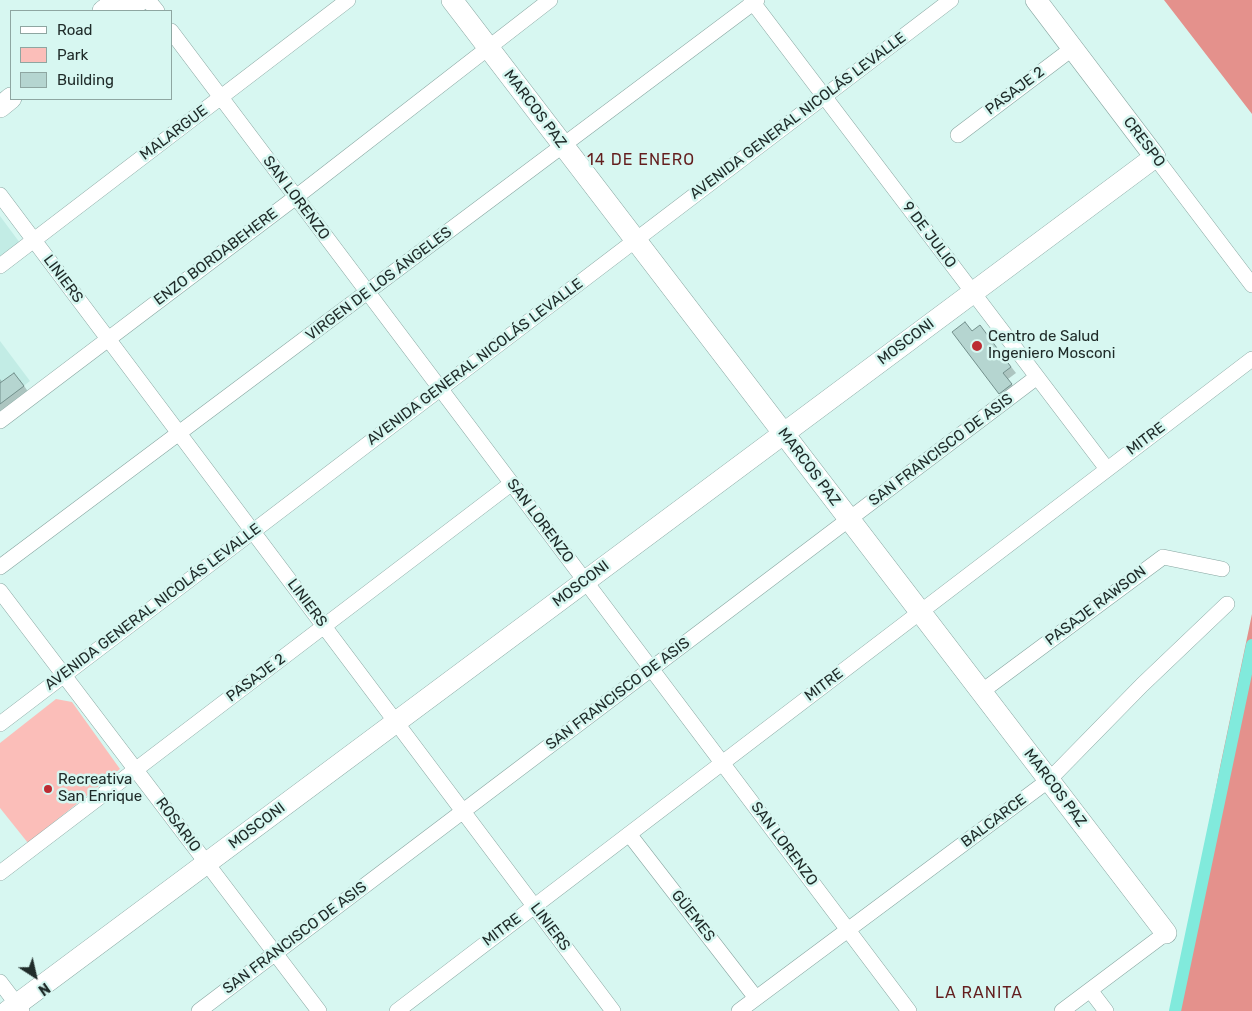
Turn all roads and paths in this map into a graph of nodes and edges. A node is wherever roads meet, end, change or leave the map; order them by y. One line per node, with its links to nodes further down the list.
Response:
1 (118, 0): 10 (street)
2 (140, 0): 11 (street)
3 (148, 0): 12 (street)
4 (348, 0): 19 (street, MALARGUE)
5 (452, 0): 14 (street, MARCOS PAZ)
6 (550, 0): 14 (street, ENZO BORDABEHERE)
7 (950, 0): 18 (street, AVENIDA GENERAL NICOLÁS LEVALLE)
8 (1036, 0): 15 (street, CRESPO)
9 (754, 1): 18 (street, 9 DE JULIO); 23 (street, VIRGEN DE LOS ÁNGELES)
10 (104, 10)
11 (127, 10)
12 (156, 10)
13 (172, 32): 19 (street, SAN LORENZO)
14 (488, 47): 23 (street, MARCOS PAZ); 26 (street, ENZO BORDABEHERE)
15 (1072, 48): 22 (street, PASAJE 2); 24 (street, CRESPO)
16 (10, 82): 17 (street)
17 (0, 90)
18 (824, 96): 28 (street, AVENIDA GENERAL NICOLÁS LEVALLE); 32 (street, 9 DE JULIO)
19 (221, 97): 26 (street, SAN LORENZO); 27 (street, MALARGUE)
20 (10, 99): 21 (street)
21 (0, 107)
22 (958, 135)
23 (563, 145): 28 (street, MARCOS PAZ); 31 (street, VIRGEN DE LOS ÁNGELES)
24 (1155, 157): 30 (street, CRESPO); 32 (street, MOSCONI)
25 (0, 195): 27 (street, LINIERS)
26 (296, 197): 31 (street, SAN LORENZO); 33 (street, ENZO BORDABEHERE)
27 (34, 240): 29 (street, MALARGUE); 33 (street, LINIERS)
28 (635, 240): 36 (street, AVENIDA GENERAL NICOLÁS LEVALLE); 39 (street, MARCOS PAZ)
29 (0, 266)
30 (1252, 285)
31 (368, 292): 36 (street, SAN LORENZO); 38 (street, VIRGEN DE LOS ÁNGELES)
32 (973, 292): 35 (street, 9 DE JULIO); 39 (street, MOSCONI)
33 (108, 339): 37 (street, ENZO BORDABEHERE); 38 (street, LINIERS)
34 (1252, 359): 40 (street, MITRE)
35 (1037, 377): 40 (street, 9 DE JULIO); 42 (street, SAN FRANCISCO DE ASIS)
36 (441, 388): 41 (street, SAN LORENZO); 43 (street, AVENIDA GENERAL NICOLÁS LEVALLE)
37 (0, 421)
38 (179, 433): 43 (street, LINIERS); 44 (street, VIRGEN DE LOS ÁNGELES)
39 (783, 433): 42 (street, MARCOS PAZ); 46 (street, MOSCONI)
40 (1107, 469): 49 (street, MITRE)
41 (512, 483): 46 (street, SAN LORENZO); 50 (street, PASAJE 2)
42 (849, 519): 49 (street, MARCOS PAZ); 51 (street, SAN FRANCISCO DE ASIS)
43 (253, 531): 50 (street, LINIERS); 52 (street, AVENIDA GENERAL NICOLÁS LEVALLE)
44 (0, 568)
45 (1222, 569): 53 (street, PASAJE RAWSON)
46 (585, 581): 51 (street, SAN LORENZO); 54 (street, MOSCONI)
47 (0, 591): 52 (street, ROSARIO)
48 (1227, 604): 58 (street, BALCARCE)
49 (920, 612): 53 (street, MARCOS PAZ); 56 (street, MITRE)
50 (324, 626): 54 (street, LINIERS); 57 (street, PASAJE 2)
51 (652, 669): 56 (street, SAN LORENZO); 59 (street, SAN FRANCISCO DE ASIS)
52 (64, 675): 55 (street, AVENIDA GENERAL NICOLÁS LEVALLE); 57 (street, ROSARIO)
53 (981, 692): 58 (street, MARCOS PAZ)
54 (396, 722): 59 (street, LINIERS); 61 (street, MOSCONI)
55 (0, 724)
56 (722, 762): 60 (street, MITRE); 64 (street, SAN LORENZO)
57 (136, 769): 61 (street, ROSARIO); 62 (street, PASAJE 2)
58 (1048, 780): 64 (street, BALCARCE); 65 (street, MARCOS PAZ)
59 (463, 811): 63 (street, LINIERS); 66 (street, SAN FRANCISCO DE ASIS)
60 (629, 834): 63 (street, MITRE); 69 (street, GÜEMES)
61 (207, 863): 66 (street, ROSARIO); 70 (street, MOSCONI)
62 (0, 873)
63 (534, 906): 73 (street, MITRE); 74 (street, LINIERS)
64 (848, 930): 69 (street, BALCARCE); 76 (street, SAN LORENZO)
65 (1166, 933): 68 (street)
66 (275, 953): 71 (street, SAN FRANCISCO DE ASIS); 72 (street, ROSARIO)
67 (0, 982): 70 (street)
68 (1090, 990): 77 (street); 78 (street)
69 (756, 998): 75 (street, BALCARCE)
70 (16, 1009)
71 (199, 1011)
72 (319, 1011)
73 (397, 1011)
74 (613, 1011)
75 (740, 1011)
76 (910, 1011)
77 (1062, 1011)
78 (1106, 1011)

